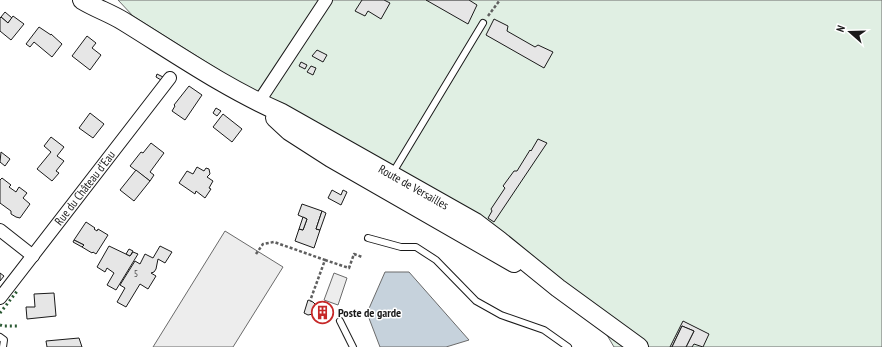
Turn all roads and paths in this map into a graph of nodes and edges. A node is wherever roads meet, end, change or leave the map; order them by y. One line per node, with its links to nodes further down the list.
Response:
1 (82, 0): 5 (main road, Route de Versailles)
2 (99, 0): 5 (main road, Route de Versailles)
3 (326, 0): 8 (street)
4 (500, 0): 6 (path)
5 (121, 20): 8 (main road, Route de Versailles)
6 (483, 23): 9 (lane)
7 (170, 78): 13 (street, Rue du Château d'Eau)
8 (258, 103): 9 (main road, Route de Versailles)
9 (388, 182): 23 (main road, Route de Versailles)
10 (0, 230): 13 (street)
11 (368, 238): 22 (lane)
12 (256, 254): 15 (path)
13 (33, 256): 16 (street, Rue du Château d'Eau)
14 (362, 257): 15 (path)
15 (325, 260): 17 (path)
16 (0, 298)
17 (310, 301)
18 (340, 320): 21 (lane)
19 (0, 337): 20 (lane)
20 (3, 347)
21 (353, 347)
22 (568, 347)
23 (639, 347)

